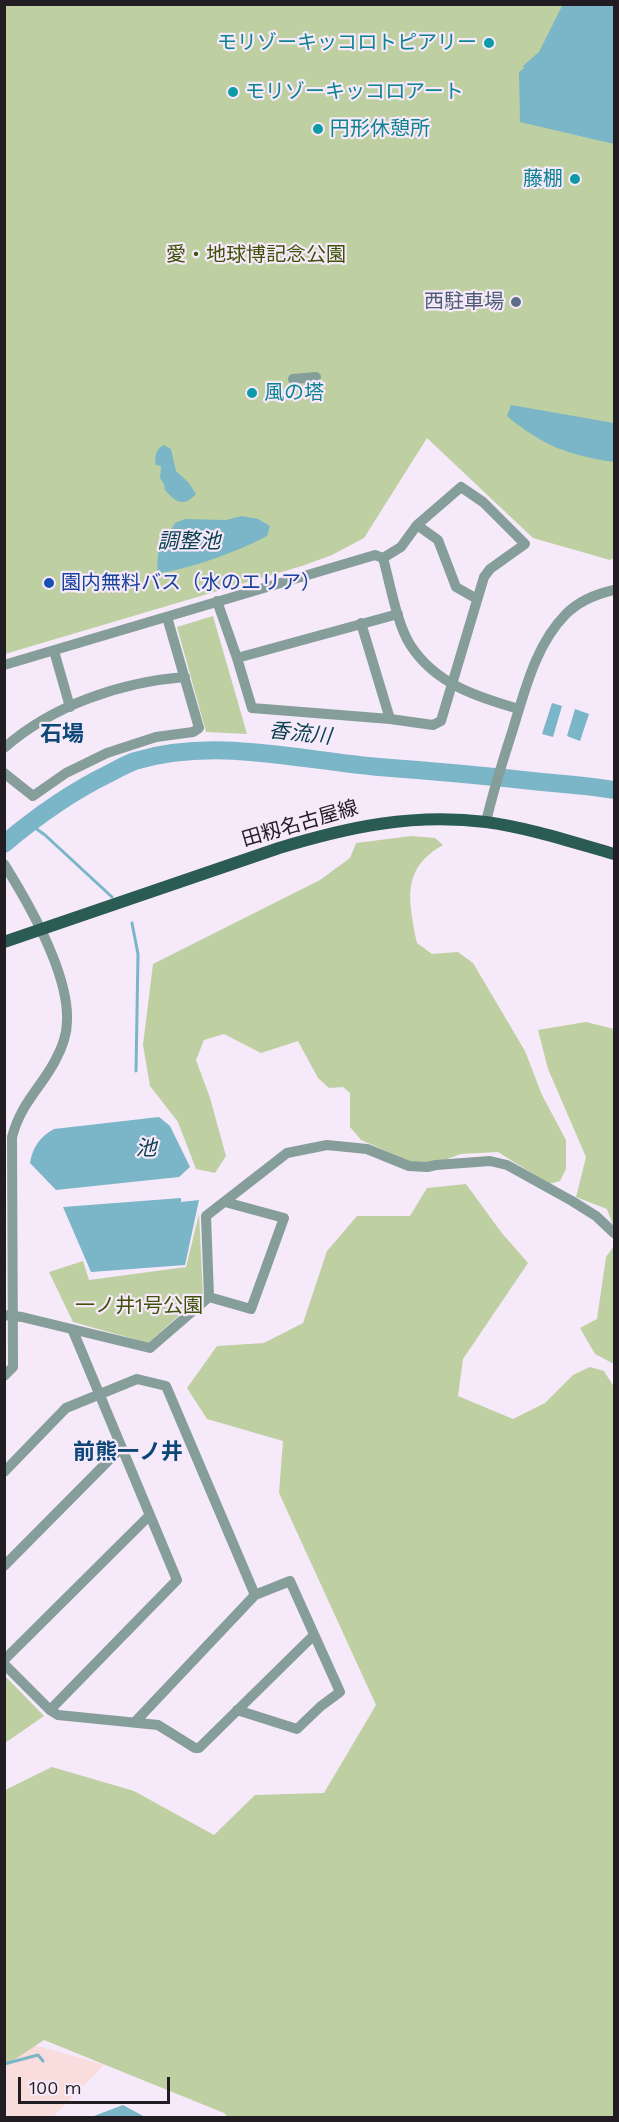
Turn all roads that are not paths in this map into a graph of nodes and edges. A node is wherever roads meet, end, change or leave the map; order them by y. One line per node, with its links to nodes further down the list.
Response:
1 (315, 377): 2 (street)
2 (293, 379)
3 (417, 525): 4 (street); 6 (street); 6 (street)
4 (383, 558): 7 (street); 8 (street)
5 (615, 590): 17 (street)
6 (477, 599): 15 (street)
7 (217, 601): 9 (street); 12 (street)
8 (398, 614): 10 (street); 15 (street)
9 (166, 617): 11 (street); 14 (street)
10 (361, 623): 12 (street); 18 (street)
11 (54, 651): 13 (street); 16 (street)
12 (237, 658): 18 (street)
13 (4, 665)
14 (185, 677): 16 (street); 20 (street)
15 (452, 685): 17 (street); 18 (street)
16 (70, 707): 19 (street)
17 (519, 709): 21 (street)
18 (390, 719)
19 (4, 748)
20 (4, 773)
21 (486, 822): 22 (main road, 田籾名古屋線); 24 (main road, 田籾名古屋線)
22 (615, 854)
23 (4, 864): 24 (street)
24 (41, 930): 25 (main road, 田籾名古屋線); 29 (street)
25 (4, 942)
26 (225, 1202): 27 (street); 28 (street); 28 (street)
27 (615, 1233)
28 (209, 1297): 30 (street)
29 (9, 1316): 30 (street); 31 (street)
30 (73, 1331): 32 (street)
31 (4, 1376)
32 (99, 1394): 33 (street); 34 (street); 37 (street)
33 (121, 1448): 35 (street); 36 (street)
34 (4, 1472)
35 (149, 1516): 39 (street); 41 (street)
36 (4, 1566)
37 (255, 1595): 38 (street); 43 (street)
38 (314, 1635): 42 (street); 42 (street)
39 (4, 1660)
40 (4, 1664): 41 (street)
41 (50, 1710): 43 (street)
42 (237, 1710): 43 (street)
43 (135, 1722)

